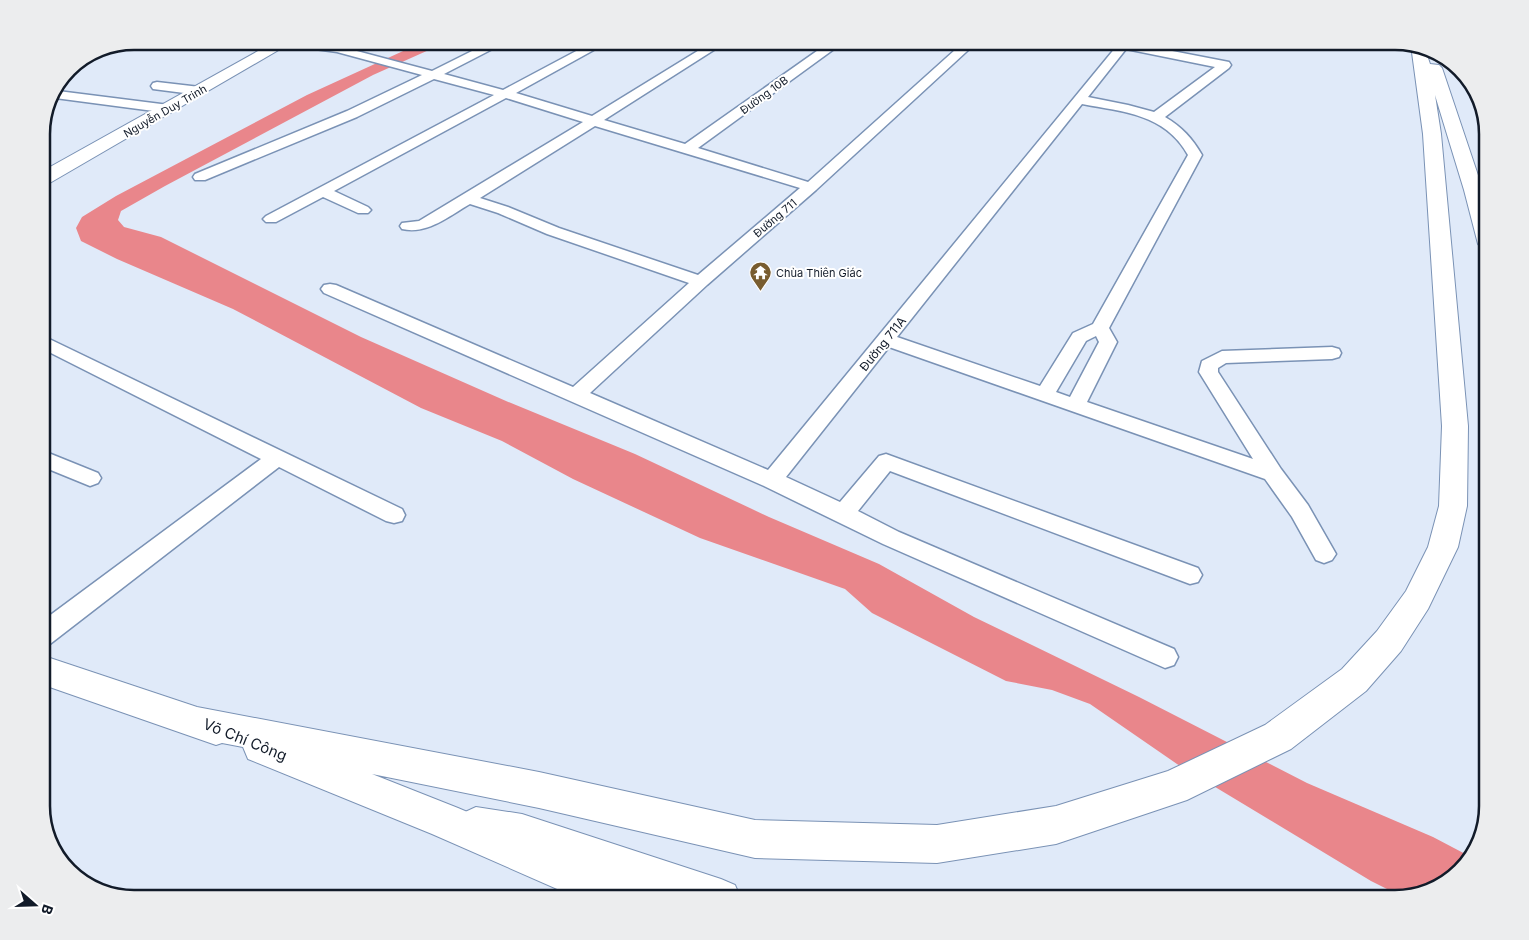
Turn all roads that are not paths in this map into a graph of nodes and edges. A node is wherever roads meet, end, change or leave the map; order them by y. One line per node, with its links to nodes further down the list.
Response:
1 (272, 50): 14 (main road, Nguyễn Duy Trinh)
2 (338, 50): 12 (street)
3 (480, 50): 12 (street)
4 (587, 50): 15 (street)
5 (708, 50): 20 (street)
6 (826, 50): 21 (street, Đường 10B)
7 (962, 50): 24 (street, Đường 711)
8 (1119, 50): 17 (street, Đường 711A)
9 (1157, 50): 19 (street)
10 (1419, 54): 52 (main road)
11 (1431, 58): 27 (main road)
12 (424, 73): 15 (street); 23 (street)
13 (157, 86): 14 (street)
14 (200, 92): 18 (main road, Nguyễn Duy Trinh)
15 (505, 94): 20 (street); 25 (street)
16 (58, 97): 18 (street)
17 (1078, 99): 19 (street); 34 (street, Đường 711A)
18 (169, 109): 22 (main road, Nguyễn Duy Trinh)
19 (1156, 116): 33 (street)
20 (596, 120): 21 (street); 26 (street)
21 (688, 148): 24 (street)
22 (50, 175)
23 (200, 178)
24 (811, 187): 31 (street, Đường 711)
25 (323, 192): 28 (street); 29 (street)
26 (468, 199): 30 (street); 31 (street)
27 (1479, 209)
28 (363, 210)
29 (271, 219)
30 (408, 226)
31 (701, 281): 37 (street, Đường 711)
32 (330, 289): 37 (street)
33 (1100, 328): 38 (street); 39 (street)
34 (887, 340): 38 (street); 44 (street, Đường 711A)
35 (50, 344): 40 (street)
36 (1332, 353): 42 (street)
37 (576, 395): 44 (street)
38 (1044, 396): 39 (street)
39 (1076, 406): 42 (street)
40 (278, 458): 46 (street); 49 (street)
41 (50, 461): 43 (street)
42 (1272, 474): 47 (street)
43 (90, 478)
44 (772, 480): 45 (street)
45 (844, 513): 48 (street); 50 (street)
46 (394, 515)
47 (1324, 554)
48 (1190, 574)
49 (50, 629)
50 (1165, 656)
51 (50, 672): 52 (main road, Võ Chí Công)
52 (199, 722): 53 (main road, Võ Chí Công)
53 (445, 821): 54 (main road, Võ Chí Công); 55 (main road, Võ Chí Công)
54 (610, 890)
55 (694, 890)

